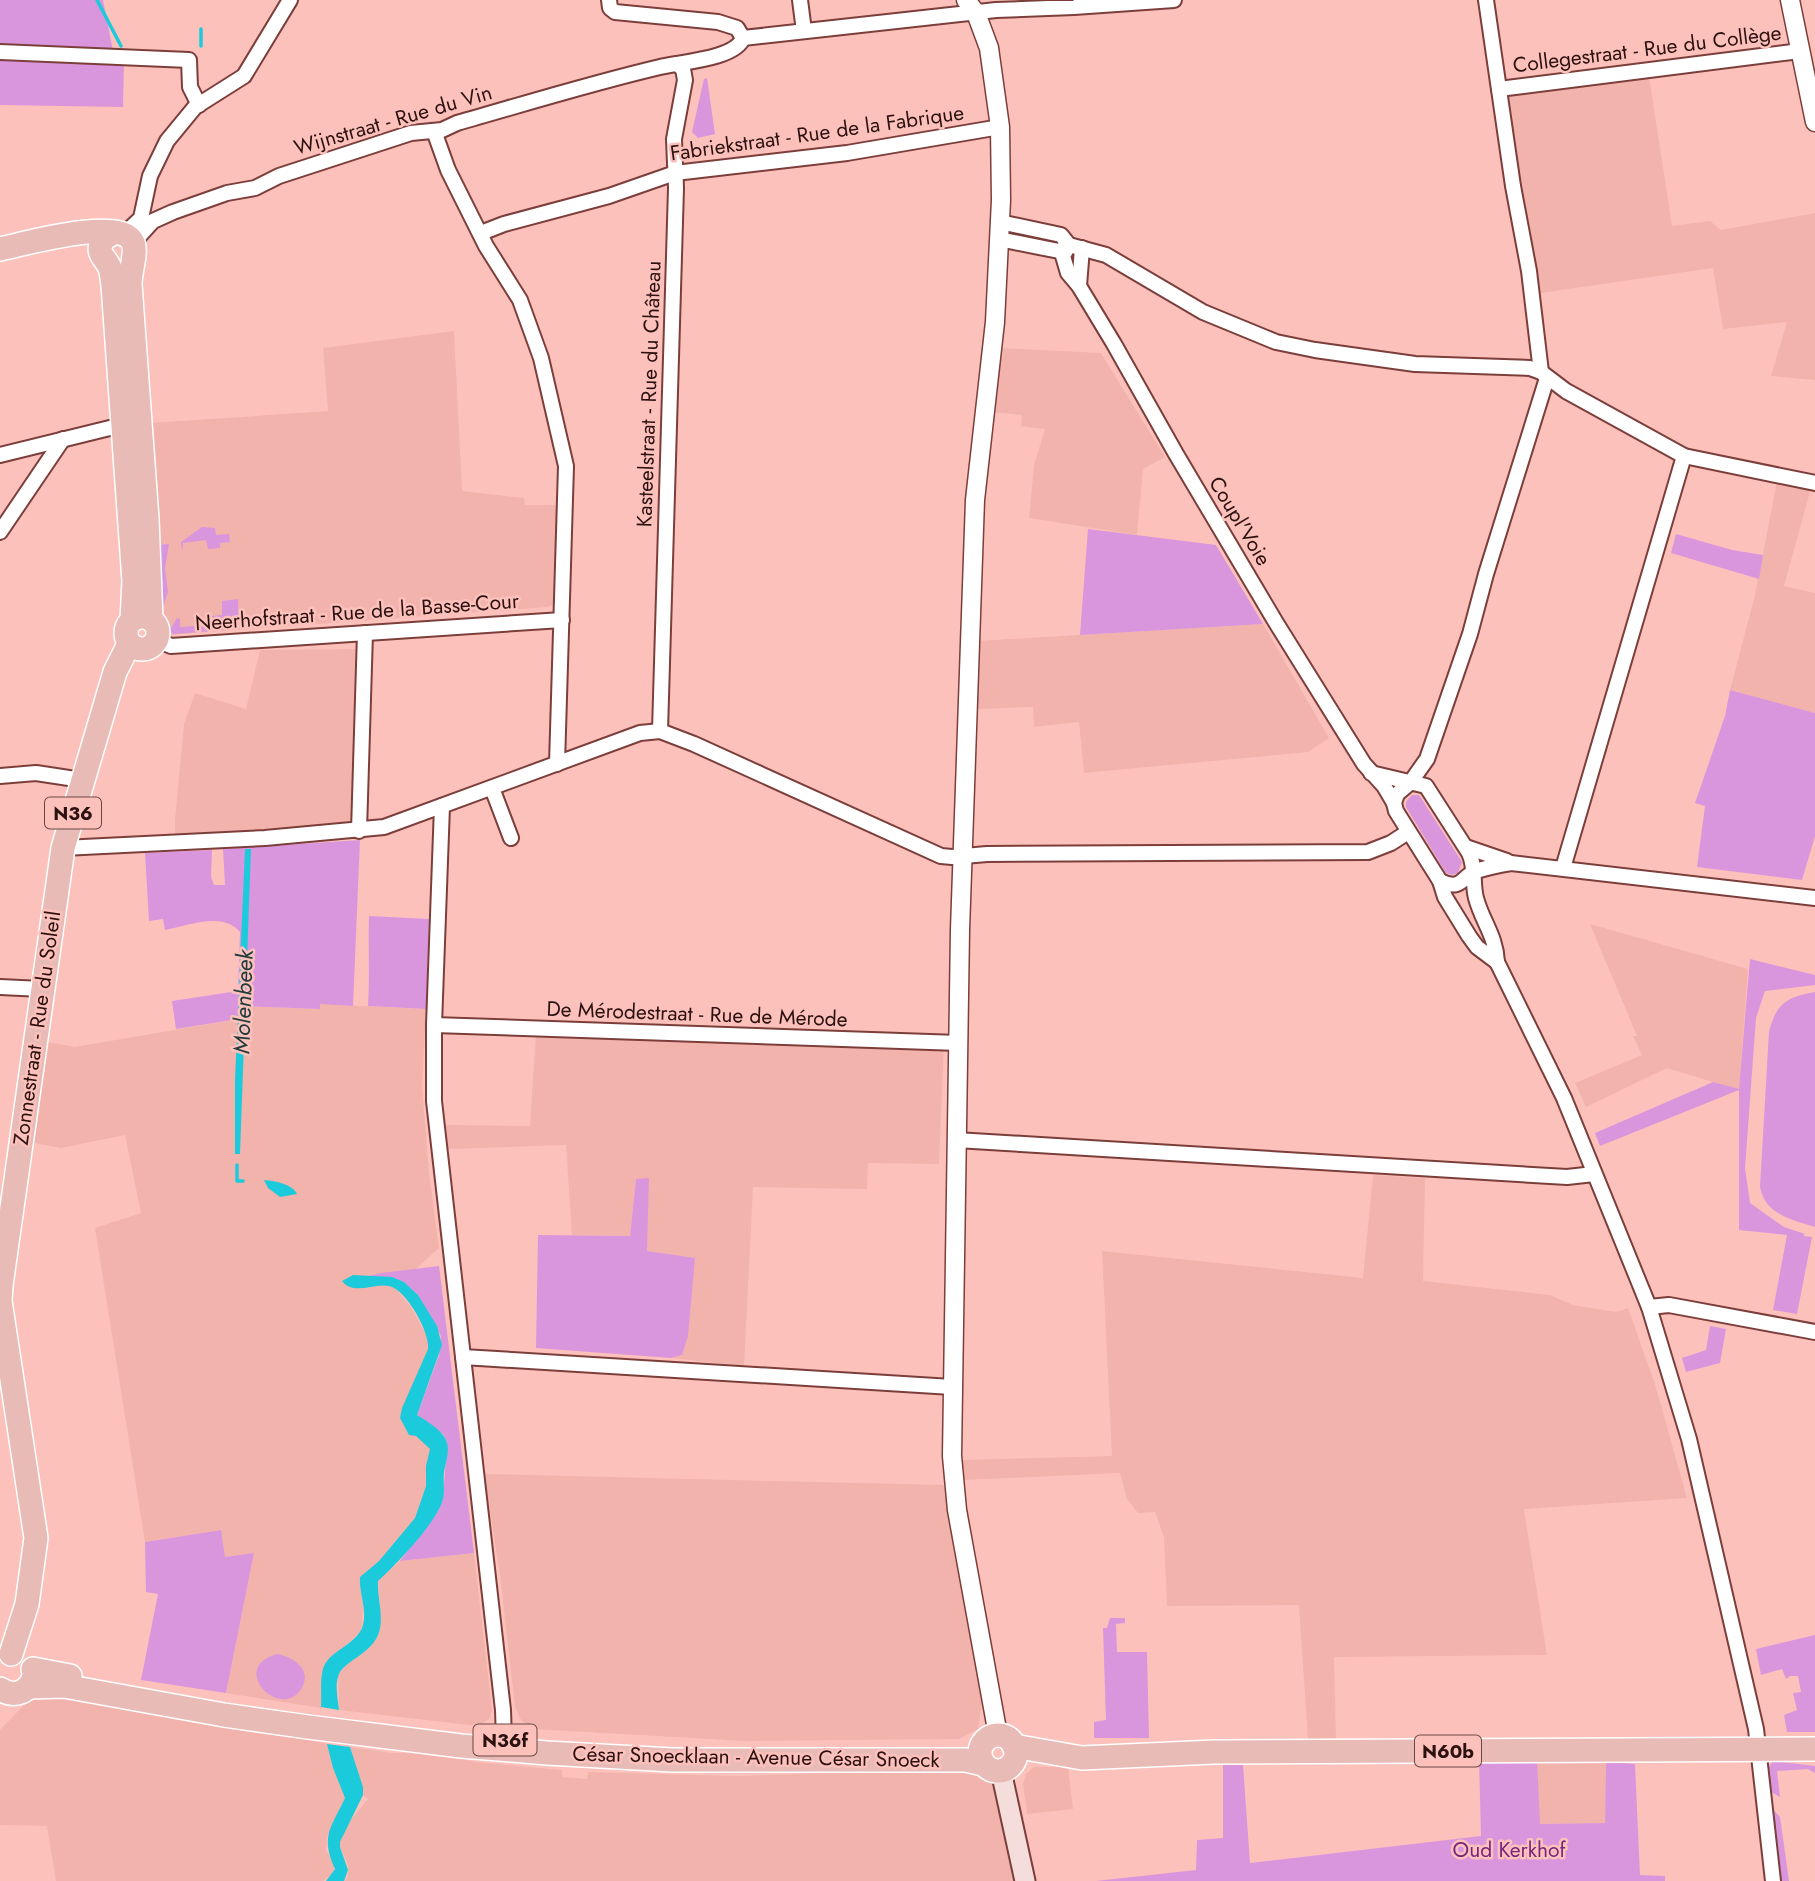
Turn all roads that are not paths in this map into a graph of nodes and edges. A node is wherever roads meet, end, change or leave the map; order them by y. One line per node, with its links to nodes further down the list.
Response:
1 (290, 0): 14 (street)
2 (609, 0): 9 (street)
3 (800, 0): 8 (street)
4 (1174, 0): 7 (street)
5 (1486, 0): 13 (street)
6 (1790, 0): 10 (street)
7 (971, 7): 8 (street); 16 (street)
8 (804, 31): 9 (street)
9 (743, 38): 12 (street, Wijnstraat - Rue du Vin)
10 (1800, 51): 13 (street, Collegestraat - Rue du Collège); 15 (street)
11 (0, 52): 14 (street)
12 (677, 64): 17 (street, Wijnstraat - Rue du Vin); 18 (street, Kasteelstraat - Rue du Château)
13 (1499, 89): 26 (street)
14 (199, 105): 22 (street)
15 (1815, 122)
16 (999, 127): 18 (street, Fabriekstraat - Rue de la Fabrique); 19 (street)
17 (434, 131): 20 (street); 22 (street, Wijnstraat - Rue du Vin)
18 (675, 173): 20 (street, Fabriekstraat - Rue de la Fabrique); 36 (street, Kasteelstraat - Rue du Château)
19 (999, 230): 23 (street); 50 (street)
20 (481, 233): 33 (street)
21 (69, 235): 22 (main road); 24 (main road); 25 (main road)
22 (125, 242): 25 (main road); 25 (main road); 27 (main road, N36)
23 (1075, 247): 26 (street); 38 (street, Coupl'Voie)
24 (0, 249)
25 (104, 259): 27 (main road, N36)
26 (1544, 375): 30 (street); 41 (street)
27 (131, 422): 28 (street); 34 (main road, N36)
28 (63, 439): 29 (street); 32 (street)
29 (0, 455)
30 (1684, 456): 31 (street); 52 (street)
31 (1815, 483)
32 (0, 532)
33 (562, 620): 35 (street, Neerhofstraat - Rue de la Basse-Cour); 37 (street)
34 (146, 626): 35 (street, Neerhofstraat - Rue de la Basse-Cour); 40 (main road, Zonnestraat - Rue du Soleil / N36)
35 (365, 633): 45 (street)
36 (660, 731): 37 (street); 50 (street)
37 (557, 764): 42 (street)
38 (1371, 772): 41 (street); 43 (street, Coupl'Voie)
39 (0, 776): 40 (street)
40 (82, 780): 49 (main road, Zonnestraat - Rue du Soleil / N36)
41 (1410, 783): 43 (street); 48 (street)
42 (492, 788): 44 (street); 47 (street)
43 (1394, 803): 46 (street, Coupl'Voie)
44 (442, 806): 45 (street); 59 (street)
45 (359, 831): 49 (street)
46 (1408, 832): 50 (street); 54 (street, Coupl'Voie)
47 (511, 838)
48 (1466, 847): 51 (street); 53 (street)
49 (63, 848): 58 (main road, Zonnestraat - Rue du Soleil / N36)
50 (963, 857): 60 (street)
51 (1511, 863): 52 (street); 53 (street)
52 (1563, 868): 55 (street)
53 (1472, 873): 54 (street); 56 (street)
54 (1440, 881): 56 (street, Coupl'Voie)
55 (1815, 898)
56 (1497, 962): 62 (street)
57 (0, 987): 58 (street)
58 (42, 989): 63 (main road, Zonnestraat - Rue du Soleil / N36)
59 (434, 1025): 60 (street, De Mérodestraat - Rue de Mérode); 66 (street)
60 (959, 1043): 61 (street)
61 (956, 1140): 62 (street); 67 (street)
62 (1594, 1174): 64 (street)
63 (4, 1233): 68 (main road, Zonnestraat - Rue du Soleil / N36)
64 (1649, 1307): 65 (street); 72 (street)
65 (1815, 1332)
66 (463, 1357): 67 (street); 70 (street)
67 (952, 1387): 73 (street)
68 (7, 1395): 69 (main road, Zonnestraat - Rue du Soleil / N36)
69 (11, 1680): 70 (main road, César Snoecklaan - Avenue César Snoeck / N36f); 73 (main road, César Snoecklaan - Avenue César Snoeck / N36f)
70 (504, 1740): 73 (main road, César Snoecklaan - Avenue César Snoeck / N36f)
71 (1815, 1749): 72 (main road, N60b)
72 (1758, 1750): 73 (main road, N60b); 75 (street)
73 (998, 1754): 74 (main road)
74 (1025, 1881)
75 (1773, 1881)

